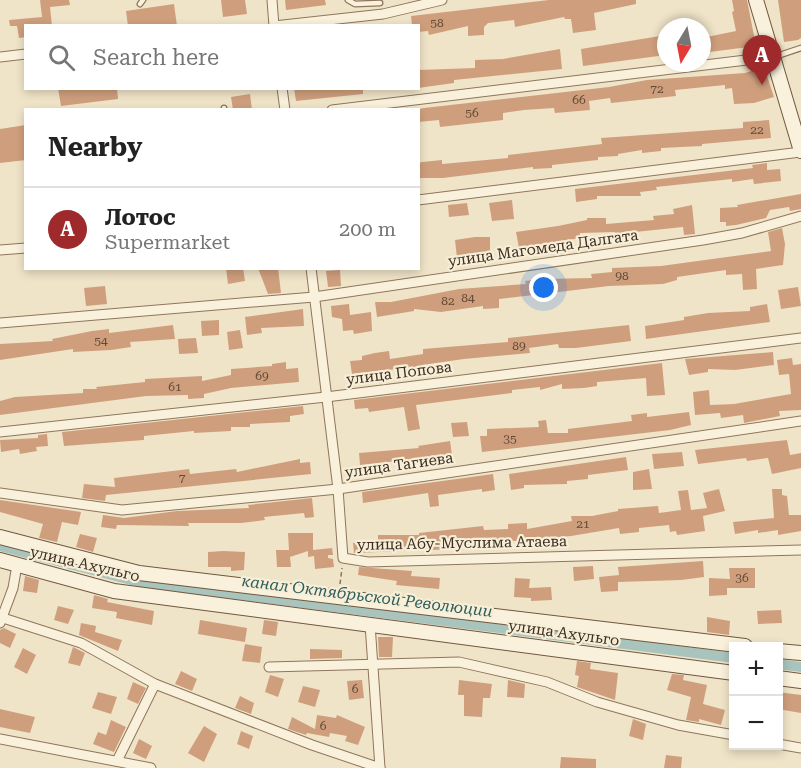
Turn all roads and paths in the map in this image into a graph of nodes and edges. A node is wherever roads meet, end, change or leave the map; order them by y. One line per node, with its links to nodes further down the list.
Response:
1 (272, 0): 7 (street)
2 (348, 0): 5 (lane)
3 (442, 0): 6 (street)
4 (757, 0): 12 (main road)
5 (380, 1): 6 (lane)
6 (383, 14): 8 (street)
7 (274, 24)
8 (292, 24)
9 (801, 48): 12 (lane)
10 (24, 54): 11 (street)
11 (0, 57)
12 (773, 57): 15 (street); 16 (main road); 17 (main road)
13 (282, 90): 14 (street)
14 (285, 108)
15 (349, 108)
16 (801, 144)
17 (801, 151): 18 (street)
18 (420, 200)
19 (801, 216): 23 (street, улица Магомеда Далгата)
20 (24, 248): 21 (street)
21 (0, 250)
22 (311, 270): 23 (street, улица Абу-Муслима Атаева)
23 (314, 297): 24 (street, улица Магомеда Далгата); 26 (street, улица Абу-Муслима Атаева)
24 (0, 323)
25 (801, 338): 26 (street, улица Попова)
26 (326, 397): 28 (street, улица Попова); 29 (street, улица Абу-Муслима Атаева)
27 (801, 421): 29 (street, улица Тагиева)
28 (0, 432)
29 (338, 489): 30 (street, улица Тагиева); 33 (street, улица Абу-Муслима Атаева)
30 (0, 493)
31 (0, 537): 36 (main road)
32 (801, 550): 33 (street, улица Абу-Муслима Атаева)
33 (343, 558): 36 (path)
34 (0, 561): 35 (main road, улица Ахульго)
35 (17, 565): 37 (street); 38 (main road, улица Ахульго)
36 (337, 597): 39 (main road)
37 (1, 621): 47 (street)
38 (369, 624): 42 (street); 44 (main road, улица Ахульго)
39 (729, 644)
40 (783, 651): 41 (main road)
41 (801, 653)
42 (371, 666): 43 (street); 48 (street); 54 (street)
43 (269, 667)
44 (729, 671)
45 (783, 679): 46 (main road)
46 (801, 681)
47 (155, 684): 52 (street); 54 (street)
48 (729, 734)
49 (0, 739): 52 (street)
50 (783, 745): 51 (street)
51 (801, 748)
52 (117, 761): 53 (street)
53 (151, 768)
54 (380, 768)

